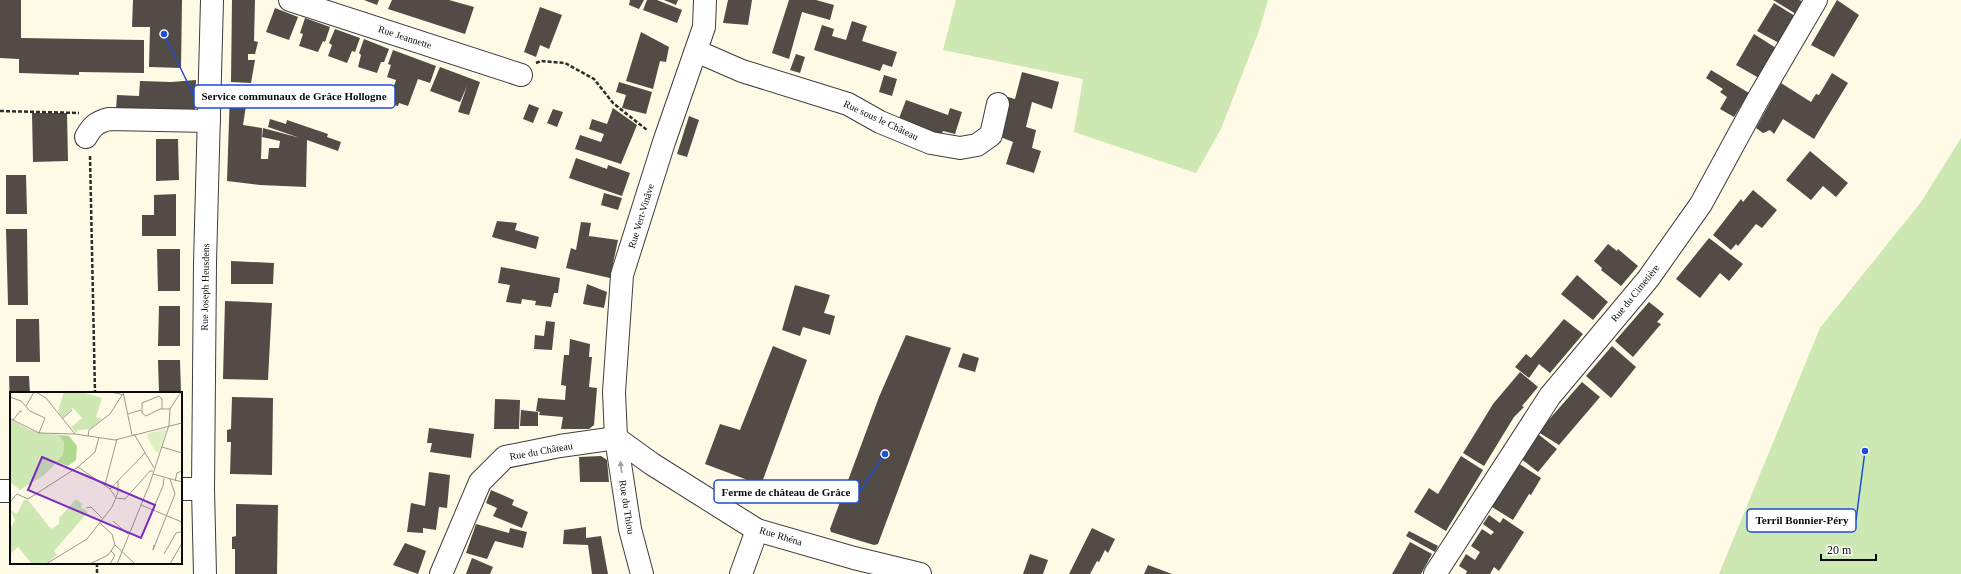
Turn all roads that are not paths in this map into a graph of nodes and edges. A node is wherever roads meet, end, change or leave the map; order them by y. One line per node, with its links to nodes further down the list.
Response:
1 (212, 0): 8 (street, Rue Joseph Heusdens)
2 (290, 0): 6 (street, Rue Jeannette)
3 (705, 0): 5 (street, Rue Vert-Vinâve)
4 (1816, 0): 20 (street, Rue du Cimetière)
5 (696, 51): 7 (street, Rue sous le Château); 10 (street, Rue Vert-Vinâve)
6 (521, 75)
7 (998, 104)
8 (209, 121): 9 (street); 12 (street, Rue Joseph Heusdens)
9 (92, 130)
10 (616, 438): 13 (street, Rue Rhéna); 16 (street, Rue du Château); 17 (street, Rue du Thiou, one-way to 10)
11 (182, 489): 12 (street)
12 (204, 489): 15 (street, Rue Joseph Heusdens)
13 (757, 530): 14 (street, Rue Rhéna); 18 (street)
14 (854, 566): 19 (street, Rue Rhéna)
15 (205, 574)
16 (440, 574)
17 (642, 574)
18 (741, 574)
19 (920, 574)
20 (1435, 574)

